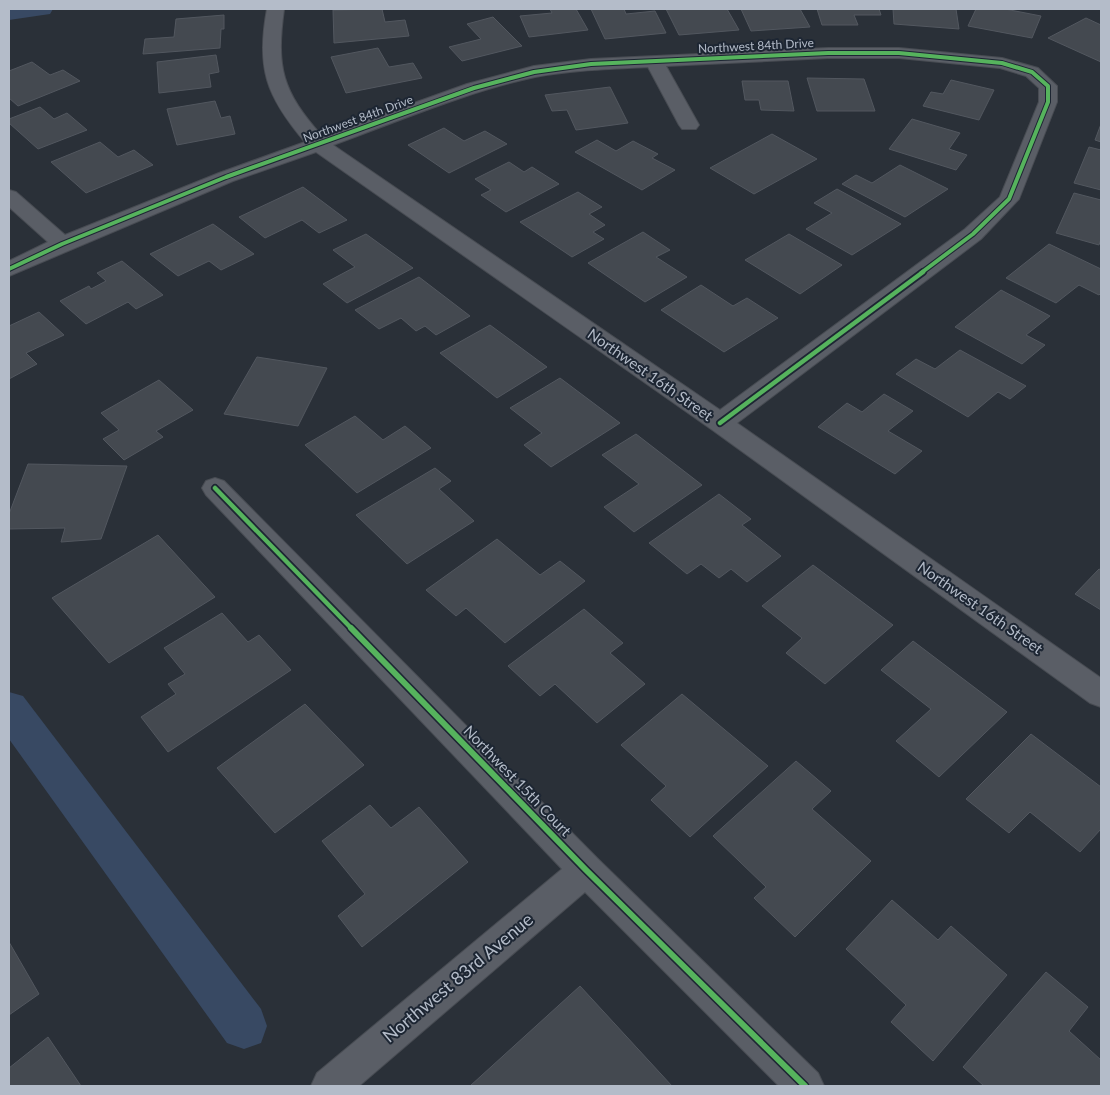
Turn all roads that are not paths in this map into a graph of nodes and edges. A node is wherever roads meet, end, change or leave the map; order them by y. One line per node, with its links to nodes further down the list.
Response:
1 (274, 9): 4 (street, Northwest 16th Street)
2 (654, 61): 3 (street); 4 (street, Northwest 84th Drive); 8 (street, Northwest 84th Drive)
3 (689, 125)
4 (318, 144): 6 (street, Northwest 84th Drive); 8 (street, Northwest 16th Street)
5 (9, 196): 6 (street)
6 (62, 244): 7 (street, Northwest 84th Drive)
7 (9, 269)
8 (720, 423): 10 (street, Northwest 16th Street)
9 (214, 488): 11 (street, Northwest 15th Court)
10 (1101, 694)
11 (586, 870): 12 (street, Northwest 83rd Avenue); 13 (street, Northwest 15th Court)
12 (330, 1086)
13 (805, 1086)

